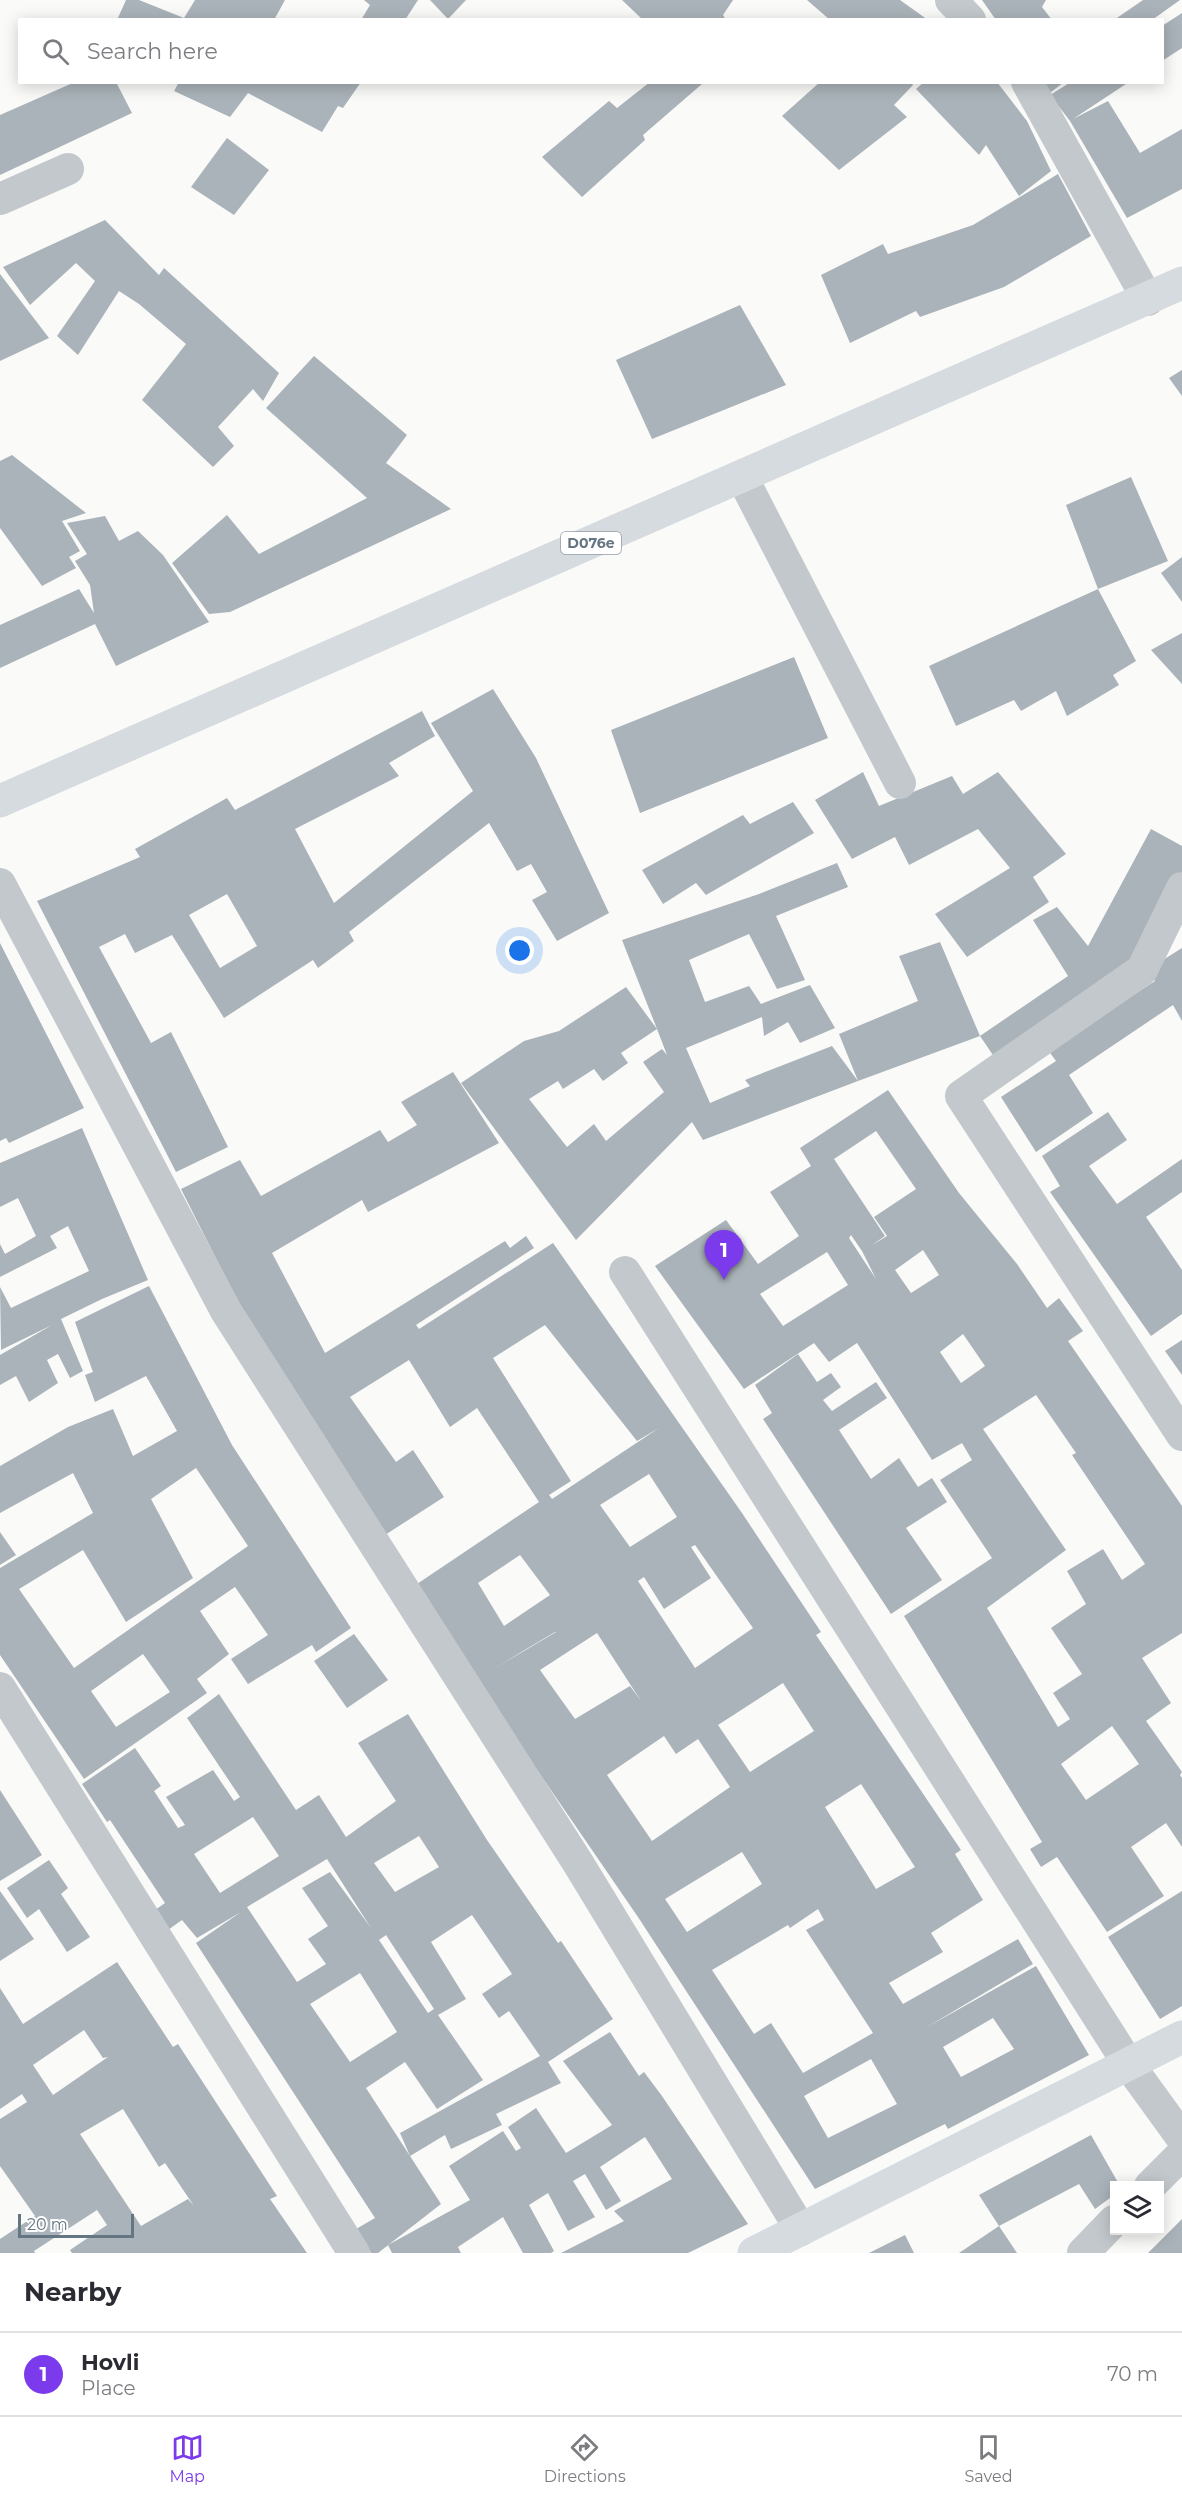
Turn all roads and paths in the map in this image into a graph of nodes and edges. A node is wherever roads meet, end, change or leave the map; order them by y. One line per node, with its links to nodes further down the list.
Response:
1 (951, 0): 2 (street)
2 (968, 18)
3 (1028, 84): 7 (street)
4 (68, 169): 5 (street)
5 (0, 199)
6 (1182, 283): 7 (main road, D076e)
7 (1148, 300): 8 (main road, D076e)
8 (742, 477): 9 (street); 10 (main road, D076e)
9 (900, 783)
10 (0, 801)
11 (0, 884): 22 (street)
12 (1182, 888): 14 (street)
13 (625, 1272): 17 (street)
14 (1182, 1435)
15 (0, 1688): 23 (street)
16 (1182, 2037): 17 (main road)
17 (1129, 2065): 18 (street); 22 (main road)
18 (1182, 2138)
19 (1182, 2154): 20 (street)
20 (1155, 2181)
21 (1110, 2225): 25 (street)
22 (801, 2230): 24 (main road)
23 (354, 2253)
24 (754, 2253)
25 (1083, 2253)

